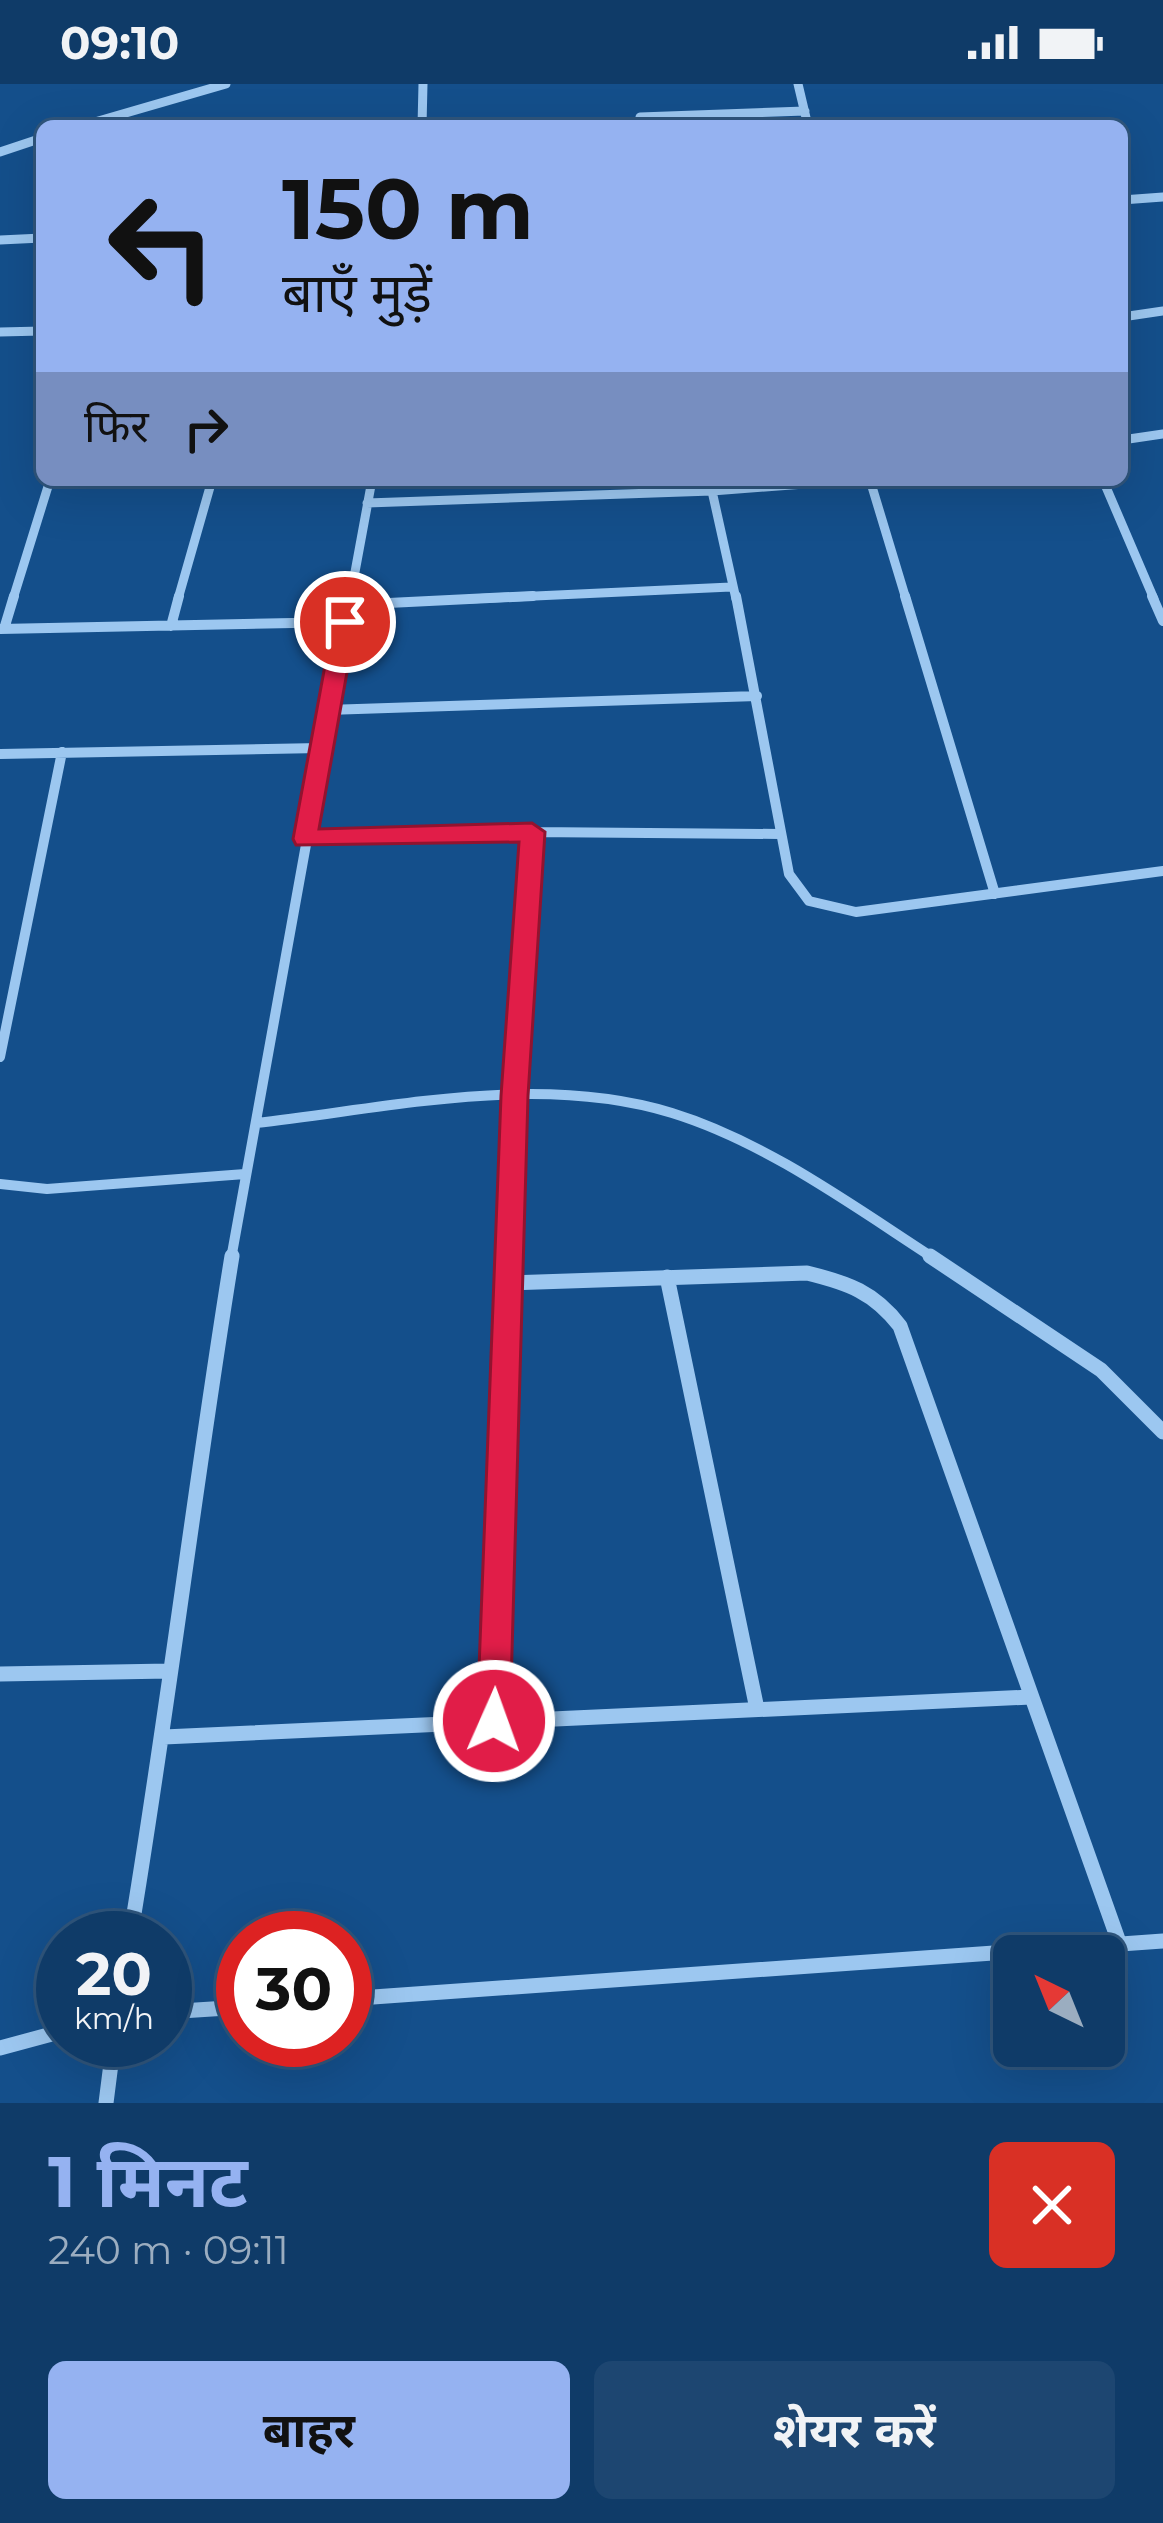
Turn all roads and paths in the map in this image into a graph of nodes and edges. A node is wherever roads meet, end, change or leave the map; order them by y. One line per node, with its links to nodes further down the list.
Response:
1 (226, 84): 4 (street)
2 (423, 84): 9 (street)
3 (798, 84): 5 (street)
4 (133, 110): 7 (street); 8 (street)
5 (805, 111): 6 (street); 10 (street)
6 (640, 117)
7 (100, 120)
8 (139, 120)
9 (422, 120)
10 (807, 120)
11 (36, 140): 12 (street)
12 (0, 152)
13 (1163, 196): 14 (street)
14 (1128, 199)
15 (36, 238): 16 (street)
16 (0, 239)
17 (1163, 311): 18 (street)
18 (1128, 316)
19 (36, 331): 20 (street)
20 (0, 332)
21 (1163, 434): 22 (street)
22 (1128, 439)
23 (48, 486): 38 (street)
24 (210, 486): 37 (street)
25 (371, 486): 32 (street)
26 (583, 486): 31 (street)
27 (778, 486): 30 (street)
28 (872, 486): 48 (street)
29 (1106, 486): 35 (street)
30 (712, 491): 31 (street); 33 (street)
31 (582, 494): 32 (street)
32 (367, 503): 34 (street)
33 (731, 587): 34 (street); 39 (street)
34 (348, 605): 36 (street)
35 (1163, 621)
36 (345, 622): 37 (street); 40 (street)
37 (171, 626): 38 (street)
38 (2, 629)
39 (757, 696): 40 (street); 45 (street)
40 (327, 710): 41 (street)
41 (320, 748): 42 (street); 46 (street)
42 (62, 752): 43 (street); 49 (street)
43 (0, 754)
44 (532, 832): 45 (street); 46 (street); 50 (street)
45 (779, 834): 48 (street)
46 (305, 839): 51 (street)
47 (1163, 871): 48 (street)
48 (995, 895)
49 (0, 1057)
50 (514, 1096): 51 (street); 55 (street); 56 (street)
51 (256, 1124): 52 (street)
52 (245, 1174): 53 (street); 57 (street)
53 (0, 1184)
54 (667, 1277): 55 (street); 59 (street); 60 (street)
55 (508, 1282): 61 (street)
56 (1163, 1432)
57 (169, 1671): 58 (street); 62 (street)
58 (0, 1674)
59 (1031, 1697): 60 (street); 64 (street)
60 (757, 1709): 61 (street)
61 (494, 1721): 62 (street)
62 (164, 1737): 63 (street)
63 (135, 1911)
64 (1116, 1935)
65 (1163, 1942): 66 (street)
66 (1125, 1945)
67 (993, 1954): 68 (street)
68 (372, 1998)
69 (36, 2038): 70 (street)
70 (0, 2048)
71 (111, 2067): 72 (street)
72 (106, 2103)

